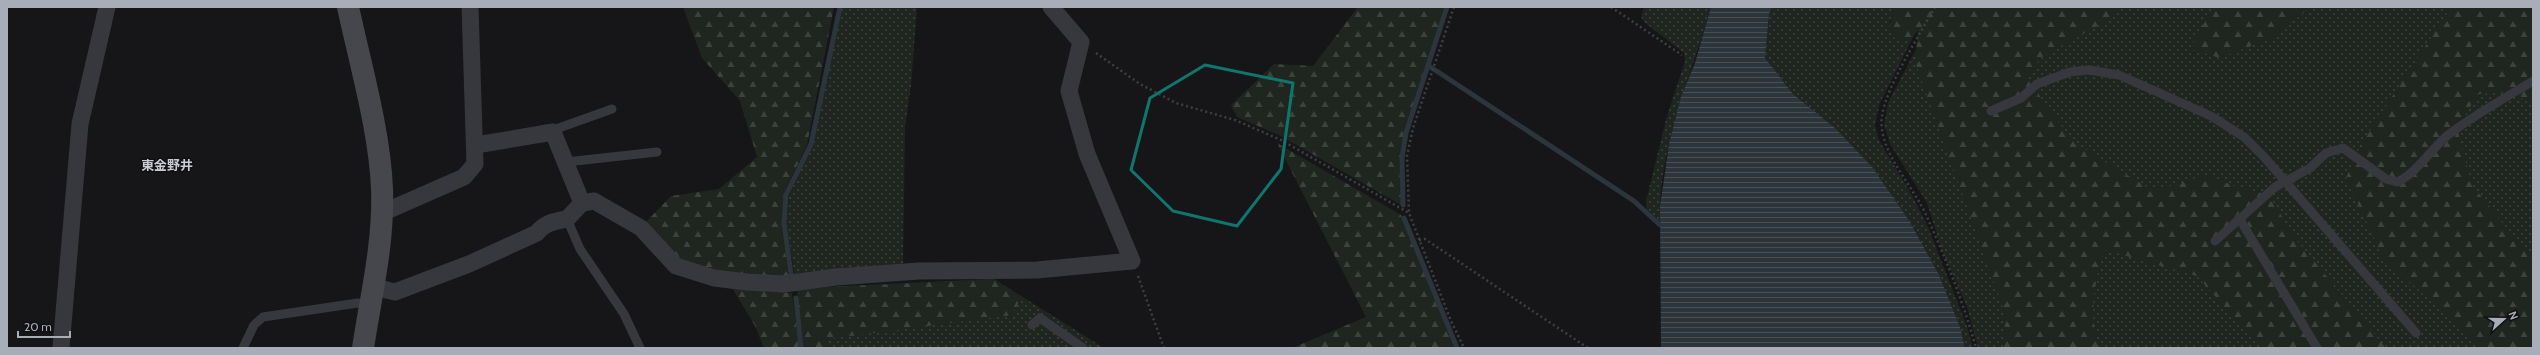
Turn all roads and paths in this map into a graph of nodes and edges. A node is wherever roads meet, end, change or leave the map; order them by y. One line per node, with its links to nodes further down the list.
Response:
1 (107, 7): 29 (street)
2 (348, 7): 20 (street)
3 (470, 7): 14 (street)
4 (1051, 7): 8 (street)
5 (1454, 7): 19 (path)
6 (1611, 7): 9 (path)
7 (1935, 7): 37 (path)
8 (1081, 42): 19 (path); 25 (street)
9 (1682, 55)
10 (2533, 81): 17 (lane)
11 (612, 109): 13 (lane)
12 (1991, 111): 17 (lane)
13 (554, 132): 14 (street); 16 (street)
14 (476, 145): 20 (street)
15 (657, 152): 16 (lane)
16 (566, 162): 18 (street)
17 (2286, 182): 21 (lane); 28 (lane)
18 (582, 203): 22 (street); 25 (street)
19 (1409, 213): 23 (path)
20 (382, 214): 26 (street)
21 (2239, 218): 24 (lane); 38 (lane)
22 (567, 220): 26 (street); 32 (lane)
23 (1419, 240): 35 (path); 36 (path)
24 (2215, 241)
25 (1132, 261): 34 (path)
26 (372, 295): 30 (lane); 31 (street)
27 (1032, 325): 33 (lane)
28 (2416, 333)
29 (62, 348)
30 (244, 348)
31 (363, 348)
32 (640, 348)
33 (1084, 348)
34 (1164, 348)
35 (1464, 348)
36 (1588, 348)
37 (1976, 348)
38 (2318, 348)

